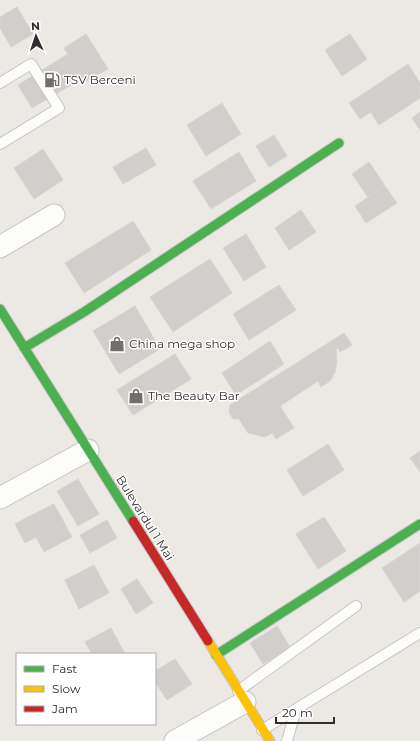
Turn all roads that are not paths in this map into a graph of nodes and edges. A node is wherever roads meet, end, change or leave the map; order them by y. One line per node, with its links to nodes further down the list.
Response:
1 (0, 82): 3 (lane)
2 (339, 143): 7 (street)
3 (0, 144)
4 (54, 215): 5 (street)
5 (0, 247)
6 (0, 308): 7 (street, Bulevardul 1 Mai)
7 (24, 348): 8 (street, Bulevardul 1 Mai)
8 (88, 450): 9 (street); 13 (street, Bulevardul 1 Mai)
9 (0, 498)
10 (420, 524): 13 (street)
11 (356, 606): 14 (lane)
12 (420, 633): 15 (lane)
13 (216, 655): 14 (street, Bulevardul 1 Mai)
14 (242, 697): 16 (street, Bulevardul 1 Mai); 17 (street)
15 (296, 709): 16 (lane); 19 (lane)
16 (262, 730): 18 (street, Bulevardul 1 Mai)
17 (174, 741)
18 (270, 741)
19 (287, 741)

